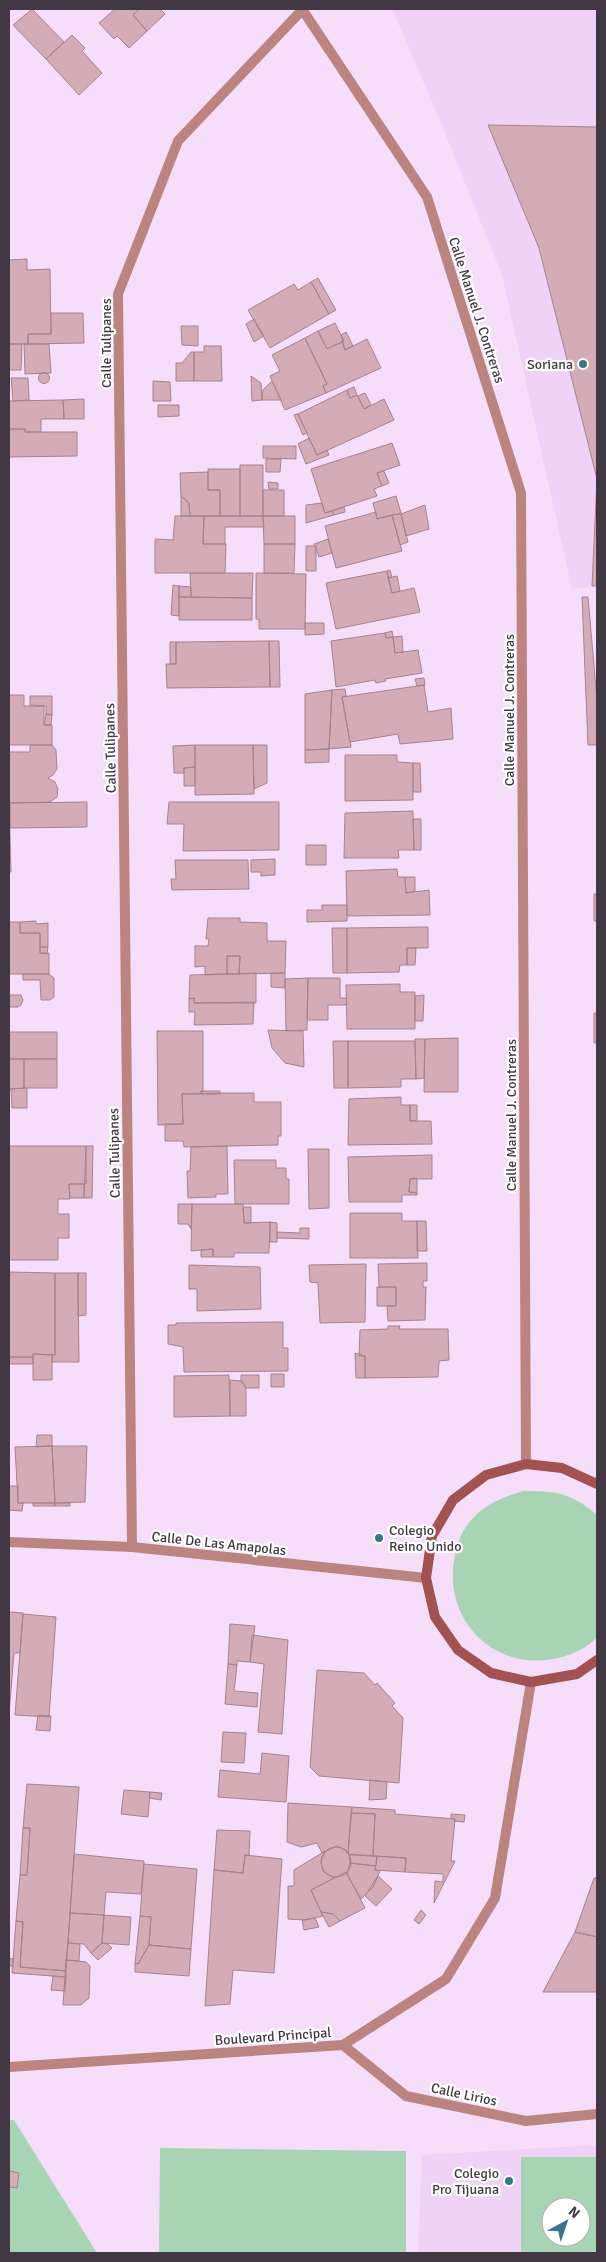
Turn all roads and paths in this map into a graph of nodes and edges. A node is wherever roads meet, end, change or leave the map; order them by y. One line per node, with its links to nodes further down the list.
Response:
1 (302, 9): 2 (street, Calle Manuel J. Contreras); 5 (street, Calle Tulipanes)
2 (526, 1464): 3 (main road); 6 (main road)
3 (597, 1484)
4 (9, 1542): 5 (street, Calle De Las Amapolas)
5 (132, 1547): 6 (street, Calle De Las Amapolas)
6 (426, 1578): 8 (main road)
7 (597, 1660): 8 (main road)
8 (531, 1682): 9 (street, Boulevard Principal)
9 (343, 2045): 10 (street, Boulevard Principal); 11 (street, Calle Lirios)
10 (9, 2067)
11 (597, 2114)

